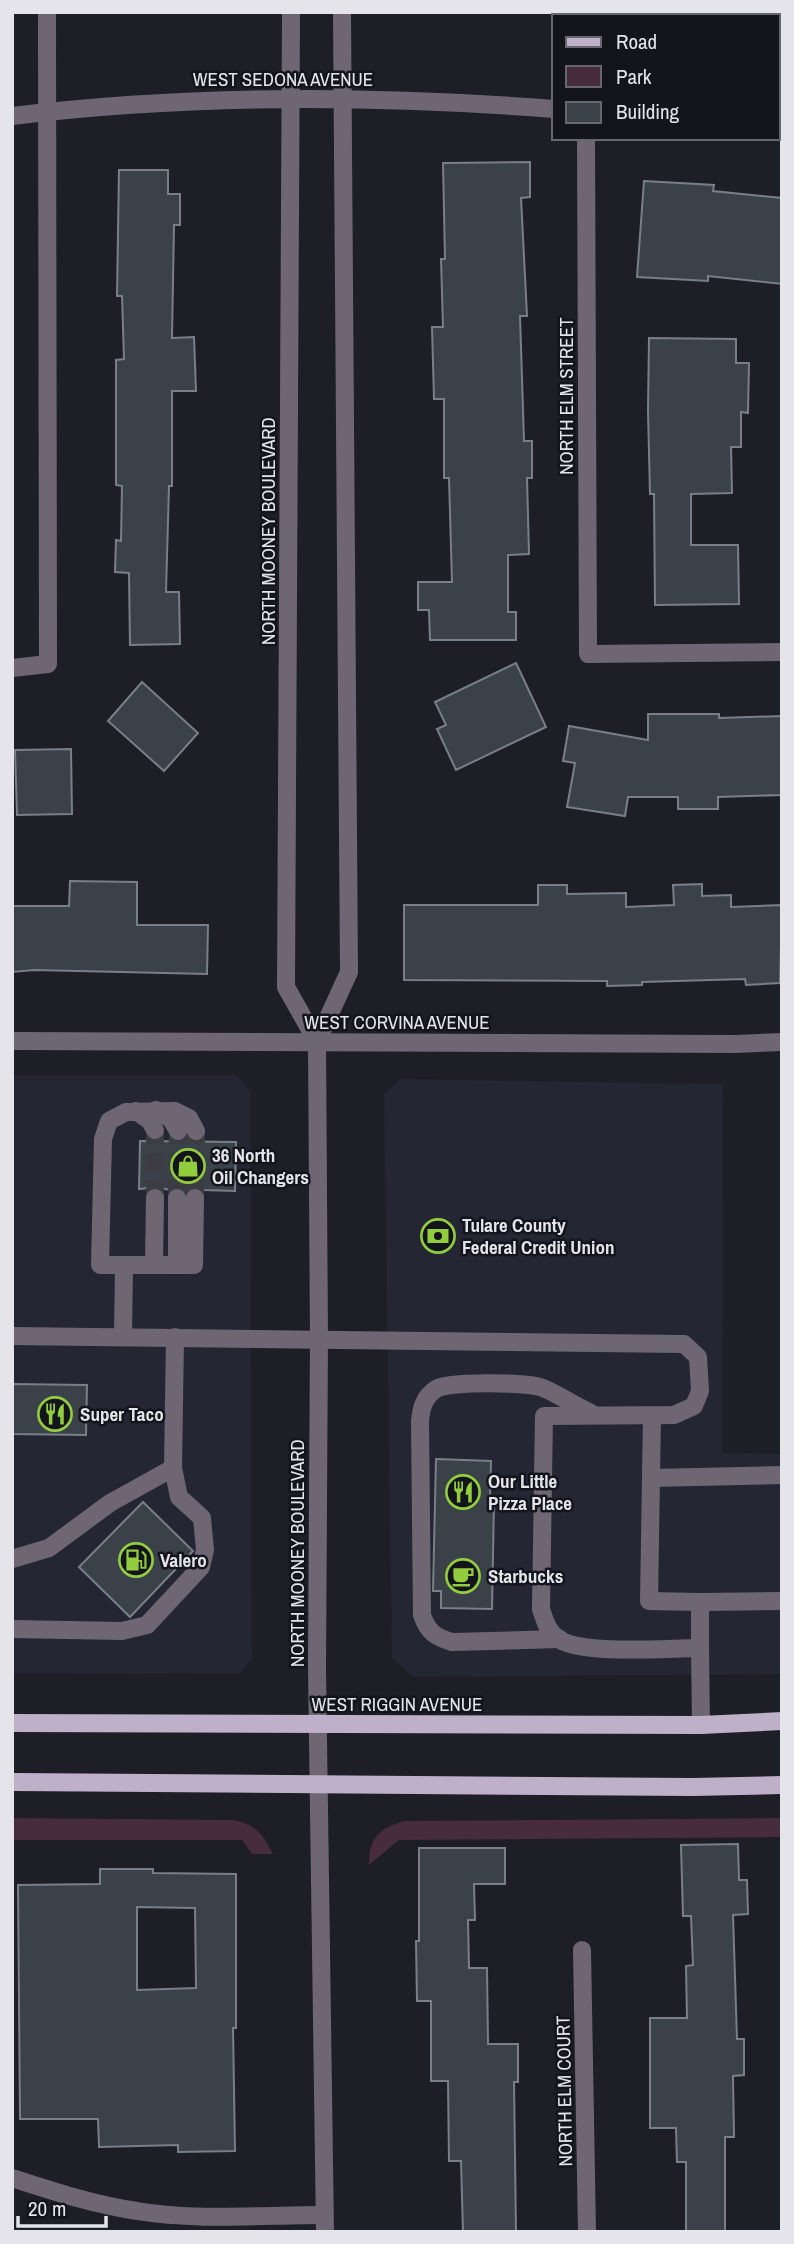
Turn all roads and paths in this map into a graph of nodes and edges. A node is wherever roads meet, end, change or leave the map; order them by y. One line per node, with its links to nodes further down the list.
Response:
1 (47, 12): 7 (street)
2 (291, 12): 4 (street, NORTH MOONEY BOULEVARD)
3 (342, 12): 5 (street, NORTH MOONEY BOULEVARD)
4 (291, 99): 5 (street, WEST SEDONA AVENUE); 7 (street, WEST SEDONA AVENUE); 13 (street, NORTH MOONEY BOULEVARD)
5 (342, 99): 6 (street, WEST SEDONA AVENUE); 13 (street, NORTH MOONEY BOULEVARD)
6 (552, 108)
7 (48, 112): 8 (street, WEST SEDONA AVENUE); 11 (street)
8 (12, 116)
9 (586, 140): 10 (street, NORTH ELM STREET)
10 (782, 652)
11 (12, 667)
12 (12, 1041): 13 (street, WEST CORVINA AVENUE)
13 (317, 1042): 14 (street, WEST CORVINA AVENUE); 25 (street, NORTH MOONEY BOULEVARD)
14 (782, 1042)
15 (136, 1111): 16 (street); 17 (street); 20 (street)
16 (155, 1130)
17 (187, 1131)
18 (155, 1198): 21 (street)
19 (186, 1198): 21 (street)
20 (124, 1265): 21 (street); 23 (street)
21 (155, 1265)
22 (12, 1336): 23 (street)
23 (123, 1337): 24 (street)
24 (175, 1337): 25 (street); 28 (street)
25 (319, 1338): 27 (street); 41 (street, NORTH MOONEY BOULEVARD)
26 (598, 1416): 27 (street); 34 (street); 37 (street)
27 (652, 1416): 30 (street)
28 (173, 1468): 31 (street); 35 (street)
29 (782, 1475): 30 (street)
30 (651, 1478): 33 (street)
31 (12, 1559)
32 (782, 1601): 33 (street)
33 (700, 1602): 38 (street)
34 (541, 1609): 36 (street); 37 (street)
35 (12, 1629)
36 (560, 1639): 37 (street); 38 (street)
37 (531, 1640)
38 (700, 1648): 42 (street)
39 (782, 1721): 42 (main road, WEST RIGGIN AVENUE)
40 (12, 1723): 41 (main road, WEST RIGGIN AVENUE)
41 (318, 1725): 42 (main road, WEST RIGGIN AVENUE); 44 (street, NORTH MOONEY BOULEVARD)
42 (701, 1725)
43 (12, 1782): 44 (main road)
44 (319, 1784): 45 (main road); 48 (street, NORTH MOONEY BOULEVARD)
45 (782, 1785)
46 (582, 1950): 49 (street, NORTH ELM COURT)
47 (12, 2178): 48 (street)
48 (325, 2223)
49 (587, 2232)

